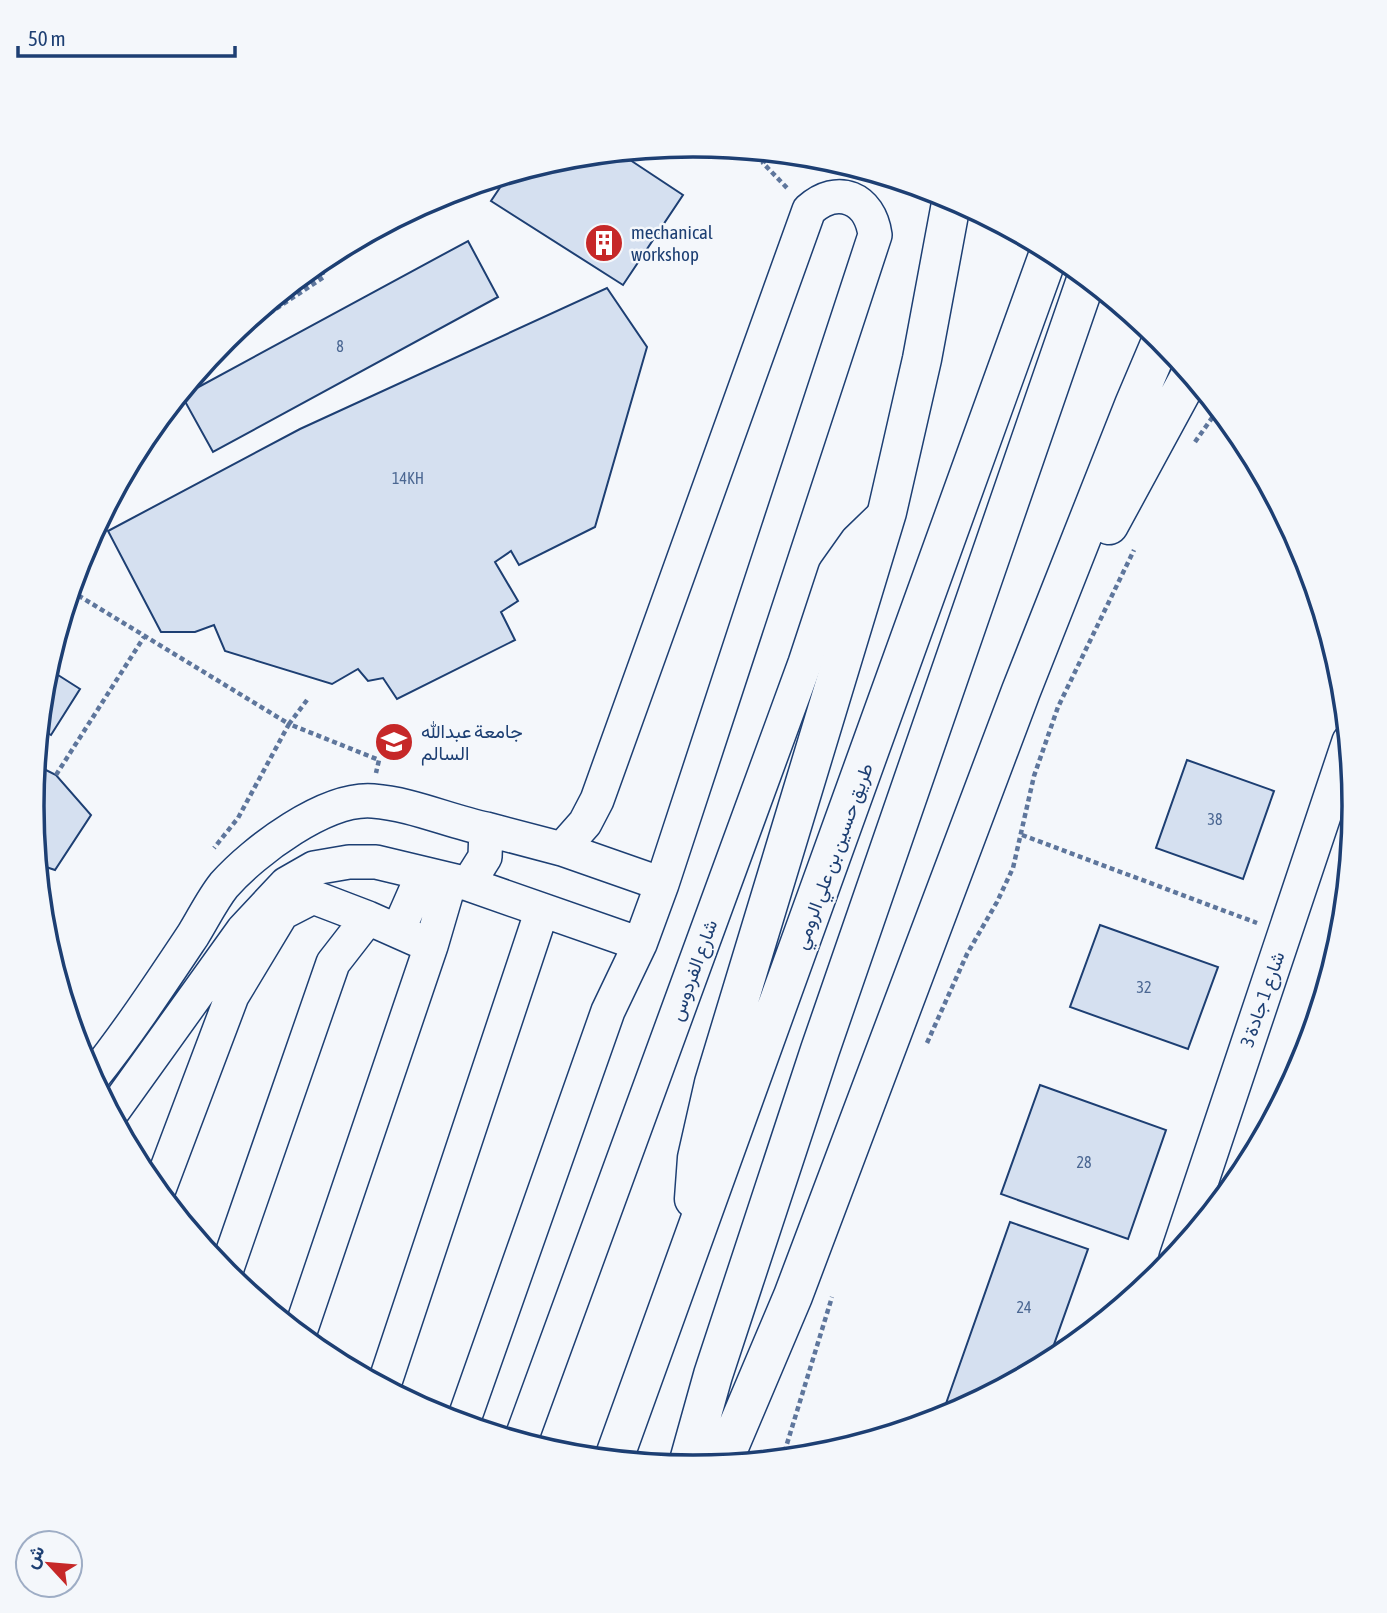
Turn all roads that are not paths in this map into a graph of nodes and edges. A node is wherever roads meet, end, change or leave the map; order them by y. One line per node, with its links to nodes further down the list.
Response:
1 (932, 202): 6 (highway)
2 (950, 210): 6 (highway)
3 (1046, 261): 24 (highway, طريق حسين بن علي الرومي)
4 (1084, 287): 32 (highway)
5 (1157, 352): 9 (highway)
6 (922, 359): 8 (highway)
7 (1186, 383): 9 (highway)
8 (887, 512): 24 (highway); 29 (street, شارع الفردوس)
9 (1021, 691): 31 (highway)
10 (1342, 762): 23 (street, شارع 1 جادة 3)
11 (486, 829): 12 (street); 13 (street); 20 (street)
12 (562, 849): 14 (street); 14 (street)
13 (447, 880): 15 (street); 17 (street); 19 (street); 21 (street)
14 (662, 884): 18 (street)
15 (542, 910): 18 (street); 27 (street)
16 (368, 918): 17 (street); 22 (street); 25 (street)
17 (398, 931): 19 (street)
18 (640, 944): 28 (street)
19 (431, 946): 26 (street)
20 (99, 1068)
21 (117, 1105)
22 (162, 1180)
23 (1185, 1232)
24 (696, 1236): 30 (highway, طريق حسين بن علي الرومي)
25 (229, 1261)
26 (302, 1325)
27 (386, 1378)
28 (466, 1415)
29 (523, 1434)
30 (616, 1452)
31 (726, 1455)
32 (690, 1456)

